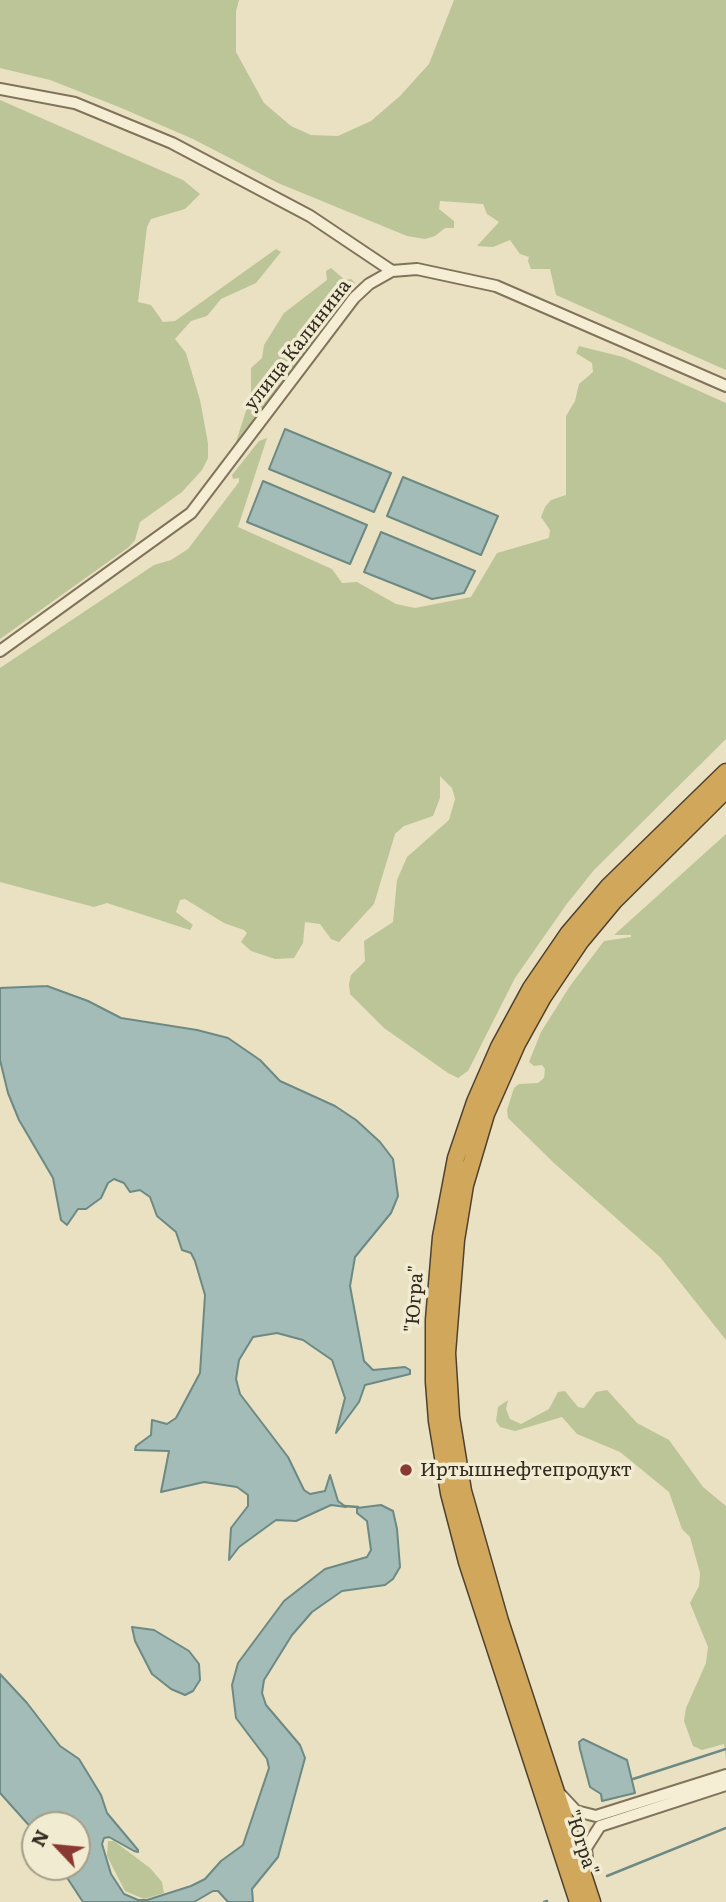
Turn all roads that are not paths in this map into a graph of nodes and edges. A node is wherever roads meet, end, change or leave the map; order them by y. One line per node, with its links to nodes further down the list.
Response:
1 (0, 89): 2 (street)
2 (392, 271): 3 (street); 4 (street, улица Калинина)
3 (726, 386)
4 (0, 652)
5 (726, 772): 15 (highway, "Югра")
6 (726, 790): 7 (highway, "Югра")
7 (474, 1536): 10 (highway, "Югра"); 11 (street)
8 (726, 1775): 12 (street)
9 (726, 1785): 12 (street)
10 (555, 1787): 11 (street); 14 (highway, "Югра")
11 (566, 1802): 12 (street)
12 (606, 1819): 13 (street)
13 (585, 1853): 14 (street); 17 (street)
14 (583, 1876): 16 (highway, "Югра")
15 (578, 1902)
16 (592, 1902)
17 (598, 1902)

